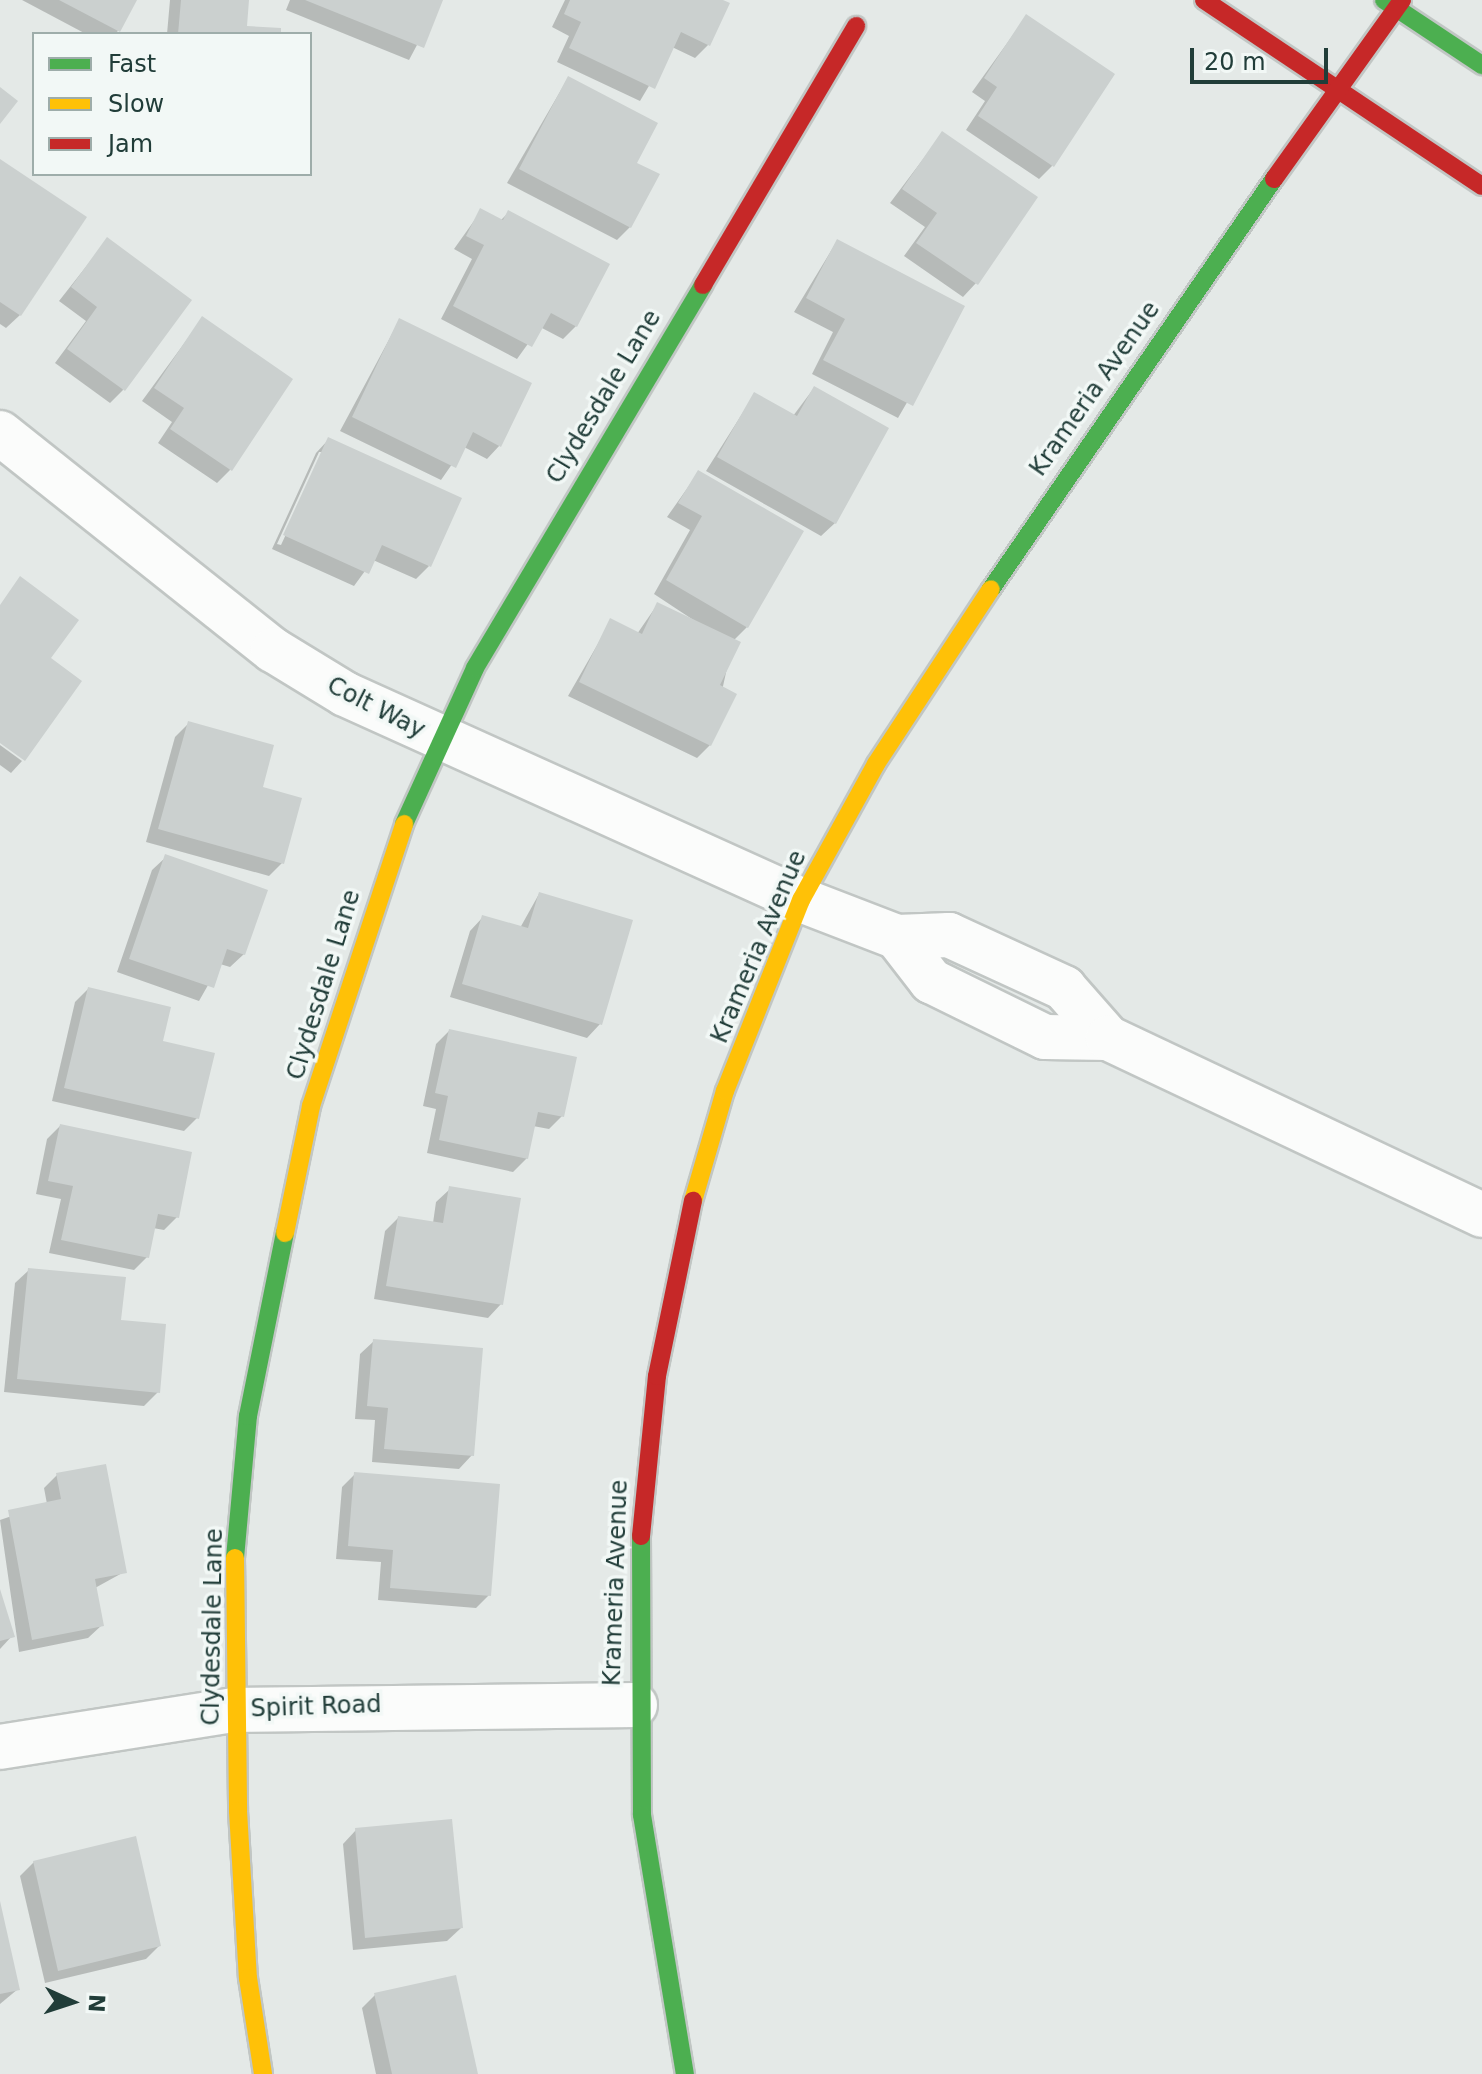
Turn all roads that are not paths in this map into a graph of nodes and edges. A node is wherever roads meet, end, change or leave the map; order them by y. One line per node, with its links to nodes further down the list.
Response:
1 (1204, 0): 5 (street)
2 (1394, 3): 4 (street); 5 (street, Krameria Avenue)
3 (856, 26): 8 (street, Clydesdale Lane)
4 (1482, 65)
5 (1335, 94): 6 (street); 9 (street, Krameria Avenue)
6 (1482, 186)
7 (0, 433): 8 (street, Colt Way)
8 (442, 741): 9 (street, Colt Way); 12 (street, Clydesdale Lane)
9 (801, 900): 10 (street, Colt Way); 11 (street, Krameria Avenue)
10 (1482, 1215)
11 (635, 1705): 12 (street, Spirit Road); 15 (street, Krameria Avenue)
12 (233, 1710): 13 (street, Spirit Road); 14 (street, Clydesdale Lane)
13 (0, 1747)
14 (263, 2074)
15 (685, 2074)

